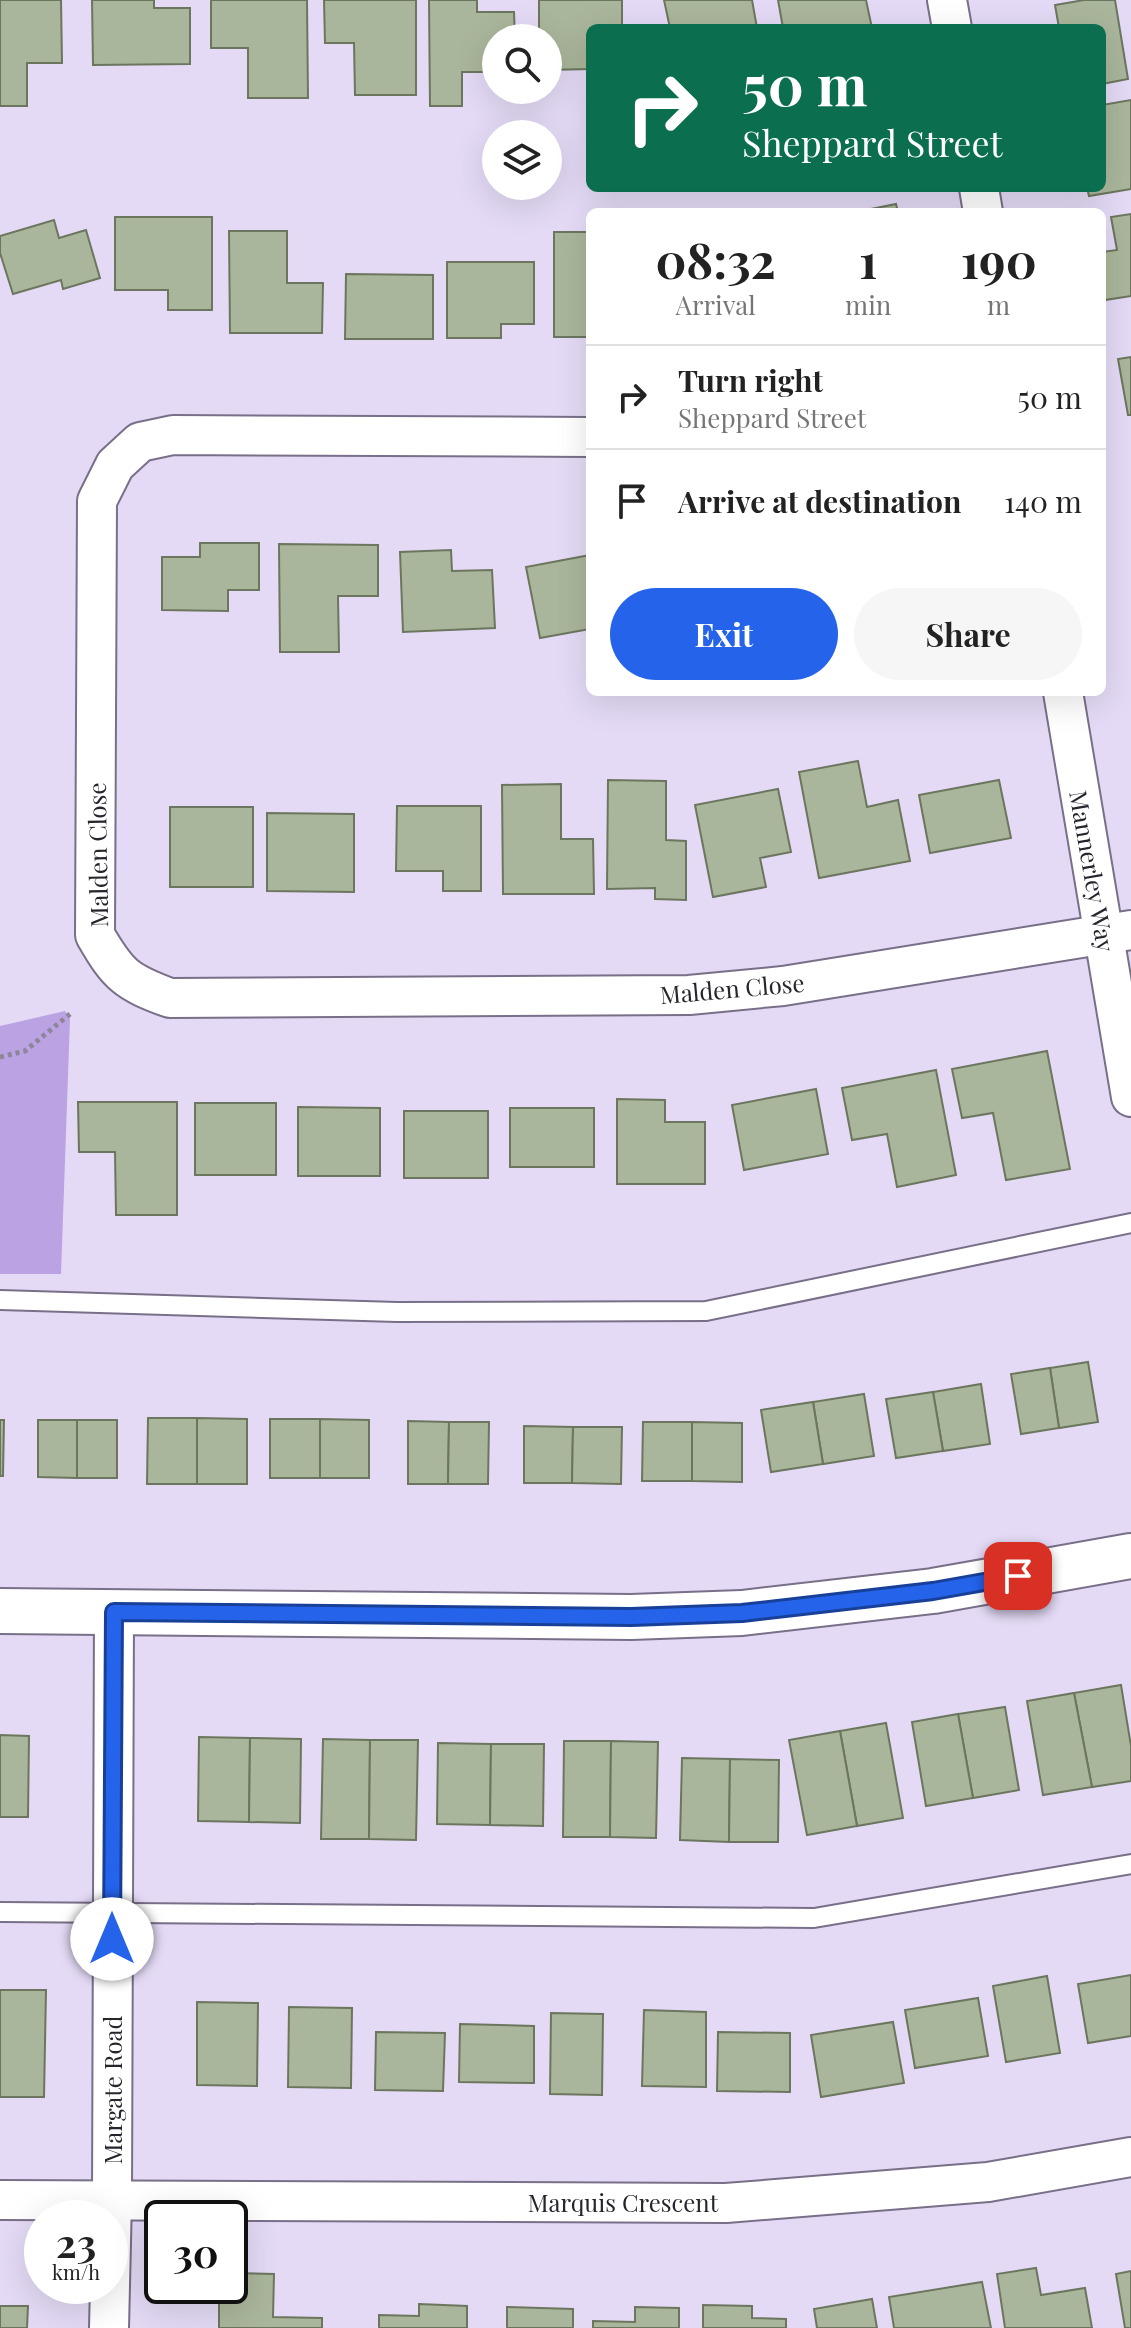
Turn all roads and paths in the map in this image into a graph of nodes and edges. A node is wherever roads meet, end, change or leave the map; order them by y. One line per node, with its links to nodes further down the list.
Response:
1 (947, 0): 2 (street)
2 (951, 24)
3 (586, 437): 5 (street, Malden Close)
4 (1064, 696): 5 (street, Mannerley Way)
5 (1117, 933): 8 (street, Mannerley Way)
6 (70, 1014): 7 (path)
7 (0, 1057)
8 (1131, 1097)
9 (1131, 1223): 10 (lane)
10 (0, 1300)
11 (1131, 1556): 13 (street)
12 (0, 1611): 13 (street)
13 (114, 1612): 15 (street, Margate Road)
14 (1131, 1864): 15 (lane)
15 (112, 1911): 16 (lane); 18 (street, Margate Road)
16 (0, 1912)
17 (1131, 2157): 18 (street, Marquis Crescent)
18 (112, 2199): 19 (street, Marquis Crescent); 20 (street, Margate Road)
19 (0, 2200)
20 (109, 2328)

